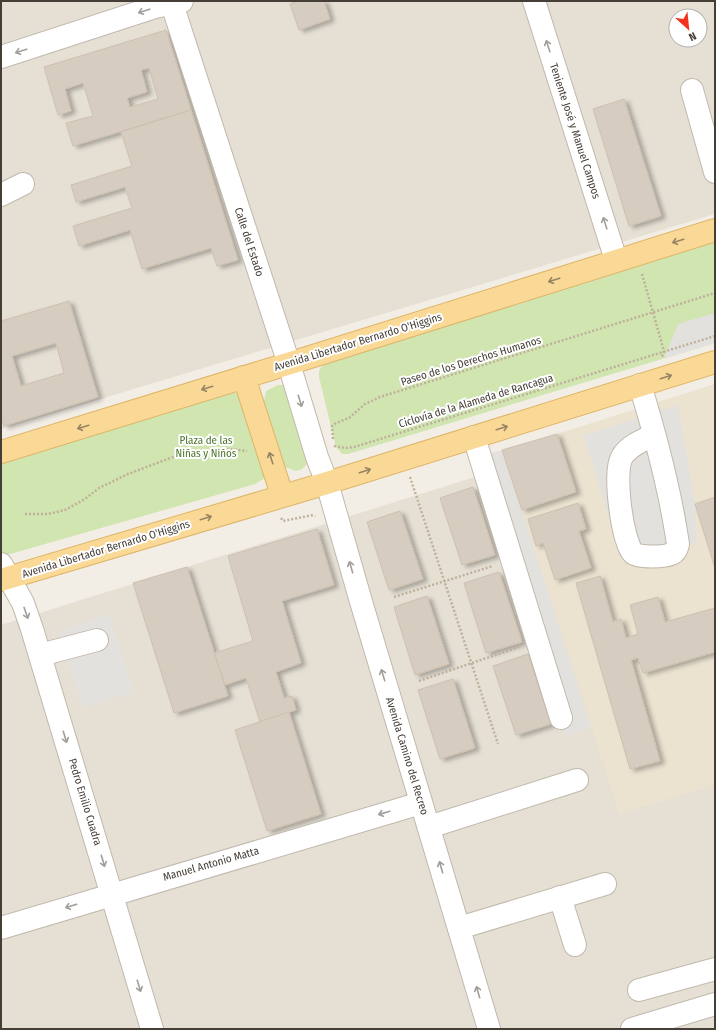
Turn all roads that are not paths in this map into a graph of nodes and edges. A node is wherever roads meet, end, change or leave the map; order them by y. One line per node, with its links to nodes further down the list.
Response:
1 (534, 1): 9 (street, Teniente José y Manuel Campos, one-way to 1)
2 (175, 2): 3 (street, one-way to 3); 11 (street, Calle del Estado)
3 (1, 57)
4 (692, 90): 5 (street)
5 (715, 172)
6 (23, 184): 7 (street)
7 (1, 195)
8 (715, 230): 9 (main road, Avenida Libertador Bernardo O'Higgins, one-way to 9)
9 (626, 257): 11 (main road, Avenida Libertador Bernardo O'Higgins, one-way to 11)
10 (715, 362): 13 (main road, Avenida Libertador Bernardo O'Higgins, one-way to 10)
11 (289, 364): 12 (main road, Avenida Libertador Bernardo O'Higgins); 17 (street, Calle del Estado, one-way to 17)
12 (244, 377): 16 (main road, Avenida Libertador Bernardo O'Higgins, one-way to 16); 18 (main road, one-way to 12)
13 (640, 385): 14 (street); 15 (main road, Avenida Libertador Bernardo O'Higgins, one-way to 13)
14 (654, 435): 14 (street)
15 (474, 437): 17 (main road, Avenida Libertador Bernardo O'Higgins, one-way to 15); 22 (street)
16 (1, 452)
17 (327, 483): 18 (main road, Avenida Libertador Bernardo O'Higgins); 24 (street, Avenida Camino del Recreo, one-way to 17)
18 (282, 495): 19 (main road, Avenida Libertador Bernardo O'Higgins, one-way to 18)
19 (3, 574): 21 (street, Pedro Emilio Cuadra, one-way to 21)
20 (98, 640): 21 (street)
21 (40, 655): 27 (street, Pedro Emilio Cuadra, one-way to 27)
22 (561, 718)
23 (577, 780): 25 (street)
24 (421, 803): 25 (street, Avenida Camino del Recreo); 27 (street, Manuel Antonio Matta, one-way to 27)
25 (429, 827): 30 (street, Avenida Camino del Recreo, one-way to 25)
26 (605, 884): 28 (street)
27 (112, 894): 29 (street, Manuel Antonio Matta, one-way to 29); 35 (street, Pedro Emilio Cuadra, one-way to 35)
28 (560, 897): 30 (street); 31 (street)
29 (1, 928)
30 (459, 928): 36 (street, Avenida Camino del Recreo, one-way to 30)
31 (575, 945)
32 (715, 969): 33 (street)
33 (639, 990)
34 (715, 1004): 37 (street)
35 (152, 1029)
36 (489, 1029)
37 (632, 1029)

